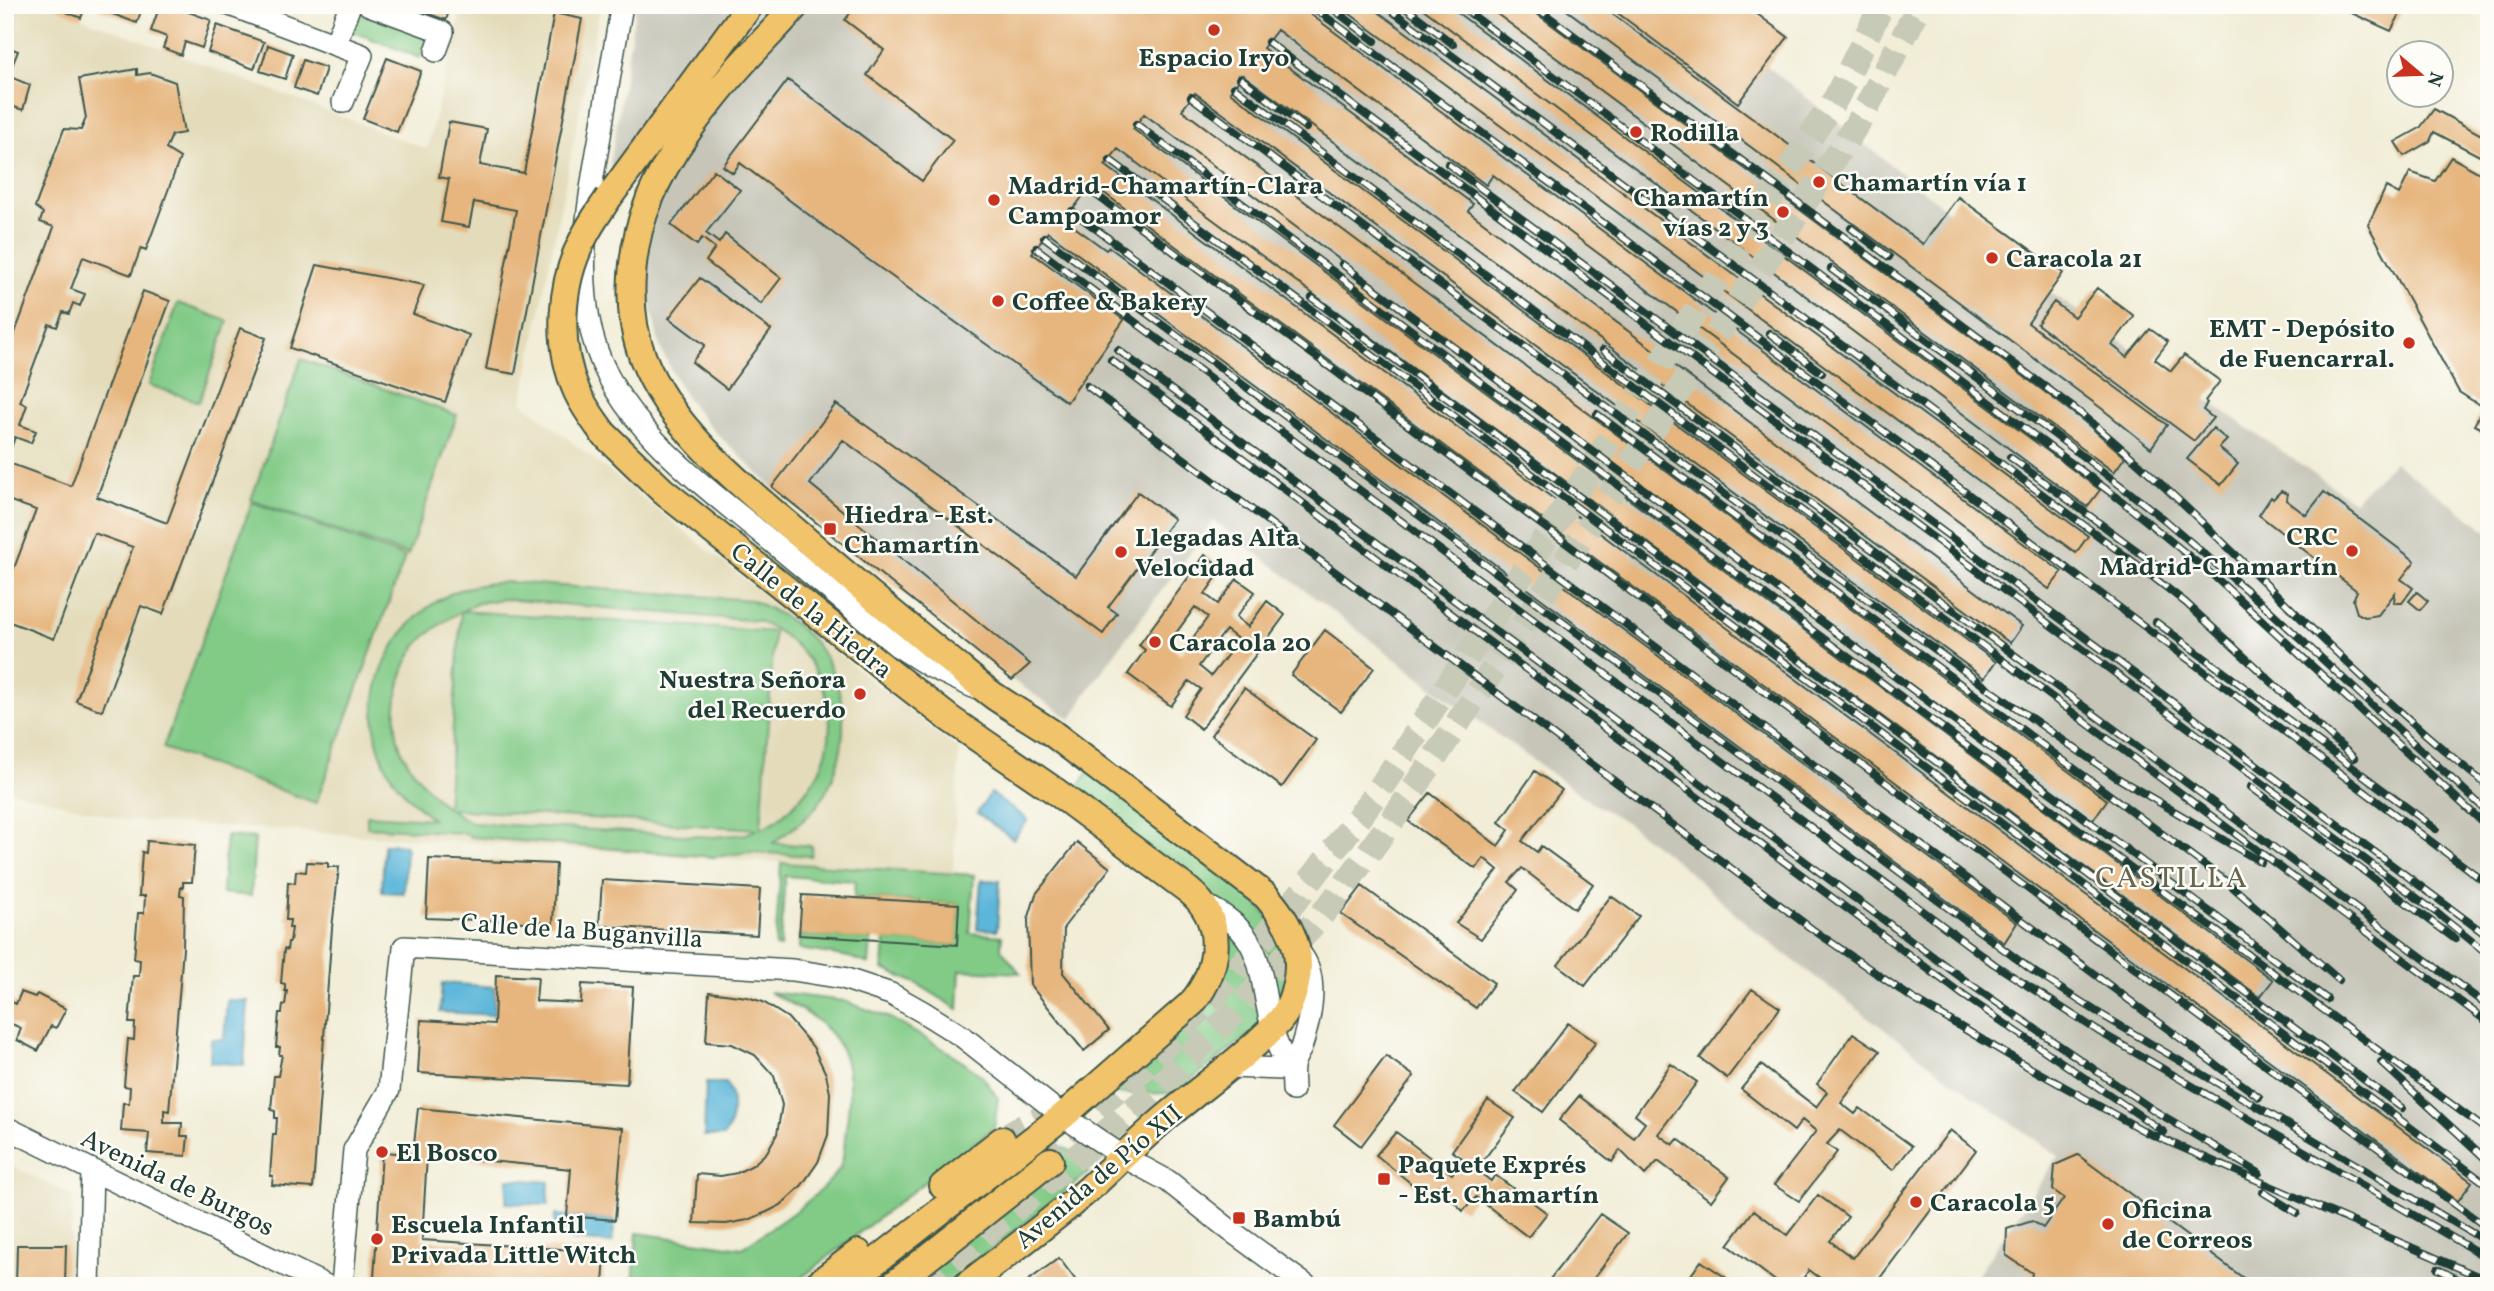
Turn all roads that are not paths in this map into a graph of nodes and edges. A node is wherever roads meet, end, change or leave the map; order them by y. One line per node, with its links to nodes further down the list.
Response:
1 (230, 5): 7 (street)
2 (350, 5): 7 (street)
3 (369, 5): 8 (street)
4 (622, 5): 10 (street, Calle de la Hiedra)
5 (750, 5): 11 (main road, Calle de la Hiedra, bridge)
6 (786, 12): 10 (main road, Calle de la Hiedra)
7 (335, 45): 9 (street)
8 (436, 51)
9 (343, 102)
10 (994, 696): 12 (main road, Calle de la Hiedra)
11 (1203, 904): 13 (street, Calle de la Hiedra); 17 (main road)
12 (1297, 951): 13 (main road, Calle de la Hiedra); 14 (street, Calle de la Hiedra)
13 (1272, 1028): 14 (street, Calle de la Hiedra); 15 (main road, Calle de la Hiedra)
14 (1293, 1066): 15 (street); 16 (street, Calle de la Hiedra)
15 (1231, 1067): 20 (main road, Avenida de Pío XII)
16 (1293, 1090)
17 (1063, 1116): 20 (street); 25 (street, Calle de la Buganvilla); 27 (main road)
18 (5, 1127): 22 (street, Avenida de Burgos)
19 (1002, 1140): 26 (main road)
20 (1122, 1156): 29 (main road, Avenida de Pío XII); 30 (street)
21 (1050, 1161): 28 (main road)
22 (92, 1170): 23 (street); 24 (street, Avenida de Burgos)
23 (89, 1286)
24 (327, 1286)
25 (342, 1286)
26 (816, 1286)
27 (844, 1286)
28 (892, 1286)
29 (966, 1286)
30 (1307, 1286)

